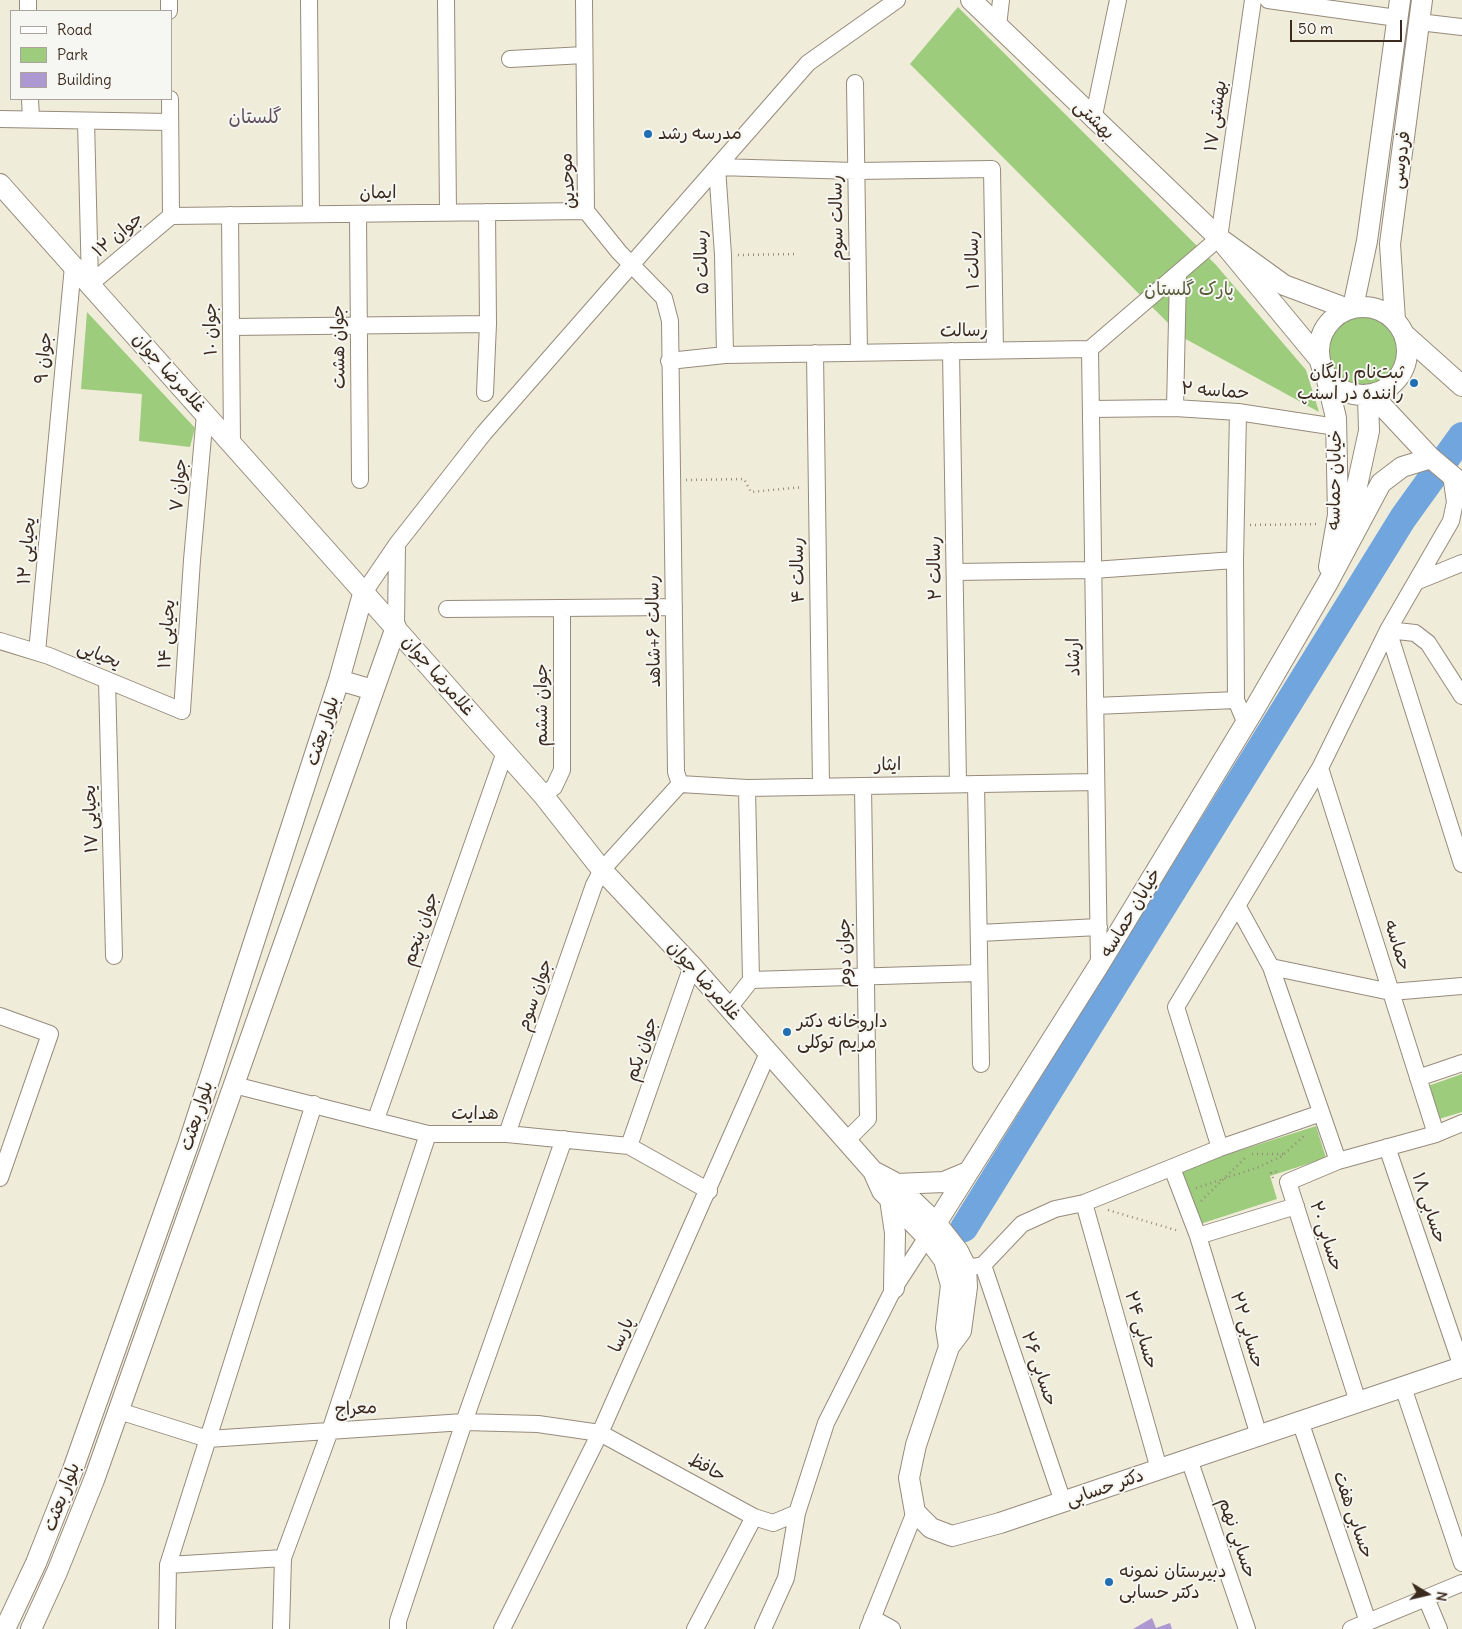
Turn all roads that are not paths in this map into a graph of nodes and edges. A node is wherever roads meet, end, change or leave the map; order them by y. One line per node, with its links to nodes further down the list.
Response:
1 (309, 0): 31 (street)
2 (446, 0): 30 (street)
3 (584, 0): 15 (street, موحدین)
4 (897, 0): 25 (street)
5 (971, 0): 13 (main road, بهشتی)
6 (1001, 0): 13 (street)
7 (1118, 0): 22 (street)
8 (1253, 0): 35 (street, بهشتی ۱۷)
9 (1268, 0): 11 (street)
10 (1422, 0): 12 (main road, فردوسی)
11 (1399, 9): 40 (main road, فردوسی)
12 (1419, 22): 14 (street); 44 (main road, فردوسی)
13 (998, 26): 22 (main road, بهشتی)
14 (1462, 27)
15 (584, 55): 16 (street); 28 (street, موحدین)
16 (510, 59)
17 (855, 82): 26 (street, رسالت سوم)
18 (30, 100): 21 (street)
19 (170, 100): 24 (street)
20 (0, 119): 21 (street)
21 (31, 119): 23 (street)
22 (1093, 120): 35 (main road, بهشتی)
23 (86, 121): 24 (street); 39 (street)
24 (170, 122): 34 (street)
25 (717, 167): 26 (street); 36 (street); 50 (street, رسالت ۵)
26 (856, 171): 46 (street, رسالت ۱); 49 (street, رسالت سوم)
27 (3, 192): 37 (main road, غلامرضا جوان)
28 (586, 211): 29 (street, ایمان); 36 (street, موحدین)
29 (486, 212): 30 (street, ایمان); 41 (street)
30 (448, 213): 32 (street, ایمان)
31 (311, 214): 32 (street, ایمان); 33 (street, ایمان)
32 (358, 214): 42 (street, جوان هشت)
33 (230, 215): 34 (street, ایمان); 43 (street, جوان ۱۰)
34 (171, 216): 39 (street, جوان ۱۲)
35 (1218, 238): 38 (street); 40 (main road); 52 (main road)
36 (632, 265): 51 (street, موحدین); 66 (street)
37 (73, 266): 39 (main road, غلامرضا جوان); 62 (street, جوان ۹)
38 (1178, 274): 45 (street); 56 (street)
39 (90, 284): 59 (main road, غلامرضا جوان)
40 (1350, 308): 44 (main road); 52 (main road)
41 (488, 324): 42 (street); 54 (street)
42 (359, 326): 43 (street); 65 (street, جوان هشت)
43 (231, 327): 61 (street, جوان ۱۰)
44 (1400, 328): 53 (main road); 55 (main road)
45 (1090, 349): 46 (street, رسالت); 57 (street, ارشاد)
46 (995, 350): 47 (street, رسالت)
47 (951, 351): 49 (street, رسالت); 71 (street, رسالت ۲)
48 (815, 353): 49 (street, رسالت); 50 (street, رسالت); 96 (street, رسالت ۴)
49 (859, 353)
50 (724, 355): 51 (street, رسالت)
51 (669, 361): 75 (street, رسالت ۶+شاهد)
52 (1323, 368): 55 (main road); 60 (main road, خیابان حماسه)
53 (1462, 386)
54 (485, 393)
55 (1370, 395): 63 (main road); 73 (main road, خیابان حماسه)
56 (1175, 408): 57 (street, حماسه ۲); 58 (street, حماسه ۲)
57 (1091, 409): 70 (street, ارشاد)
58 (1238, 412): 60 (street, حماسه ۲); 68 (street)
59 (205, 414): 61 (main road, غلامرضا جوان); 67 (street, جوان ۷)
60 (1336, 426): 73 (main road, خیابان حماسه)
61 (232, 444): 74 (main road, غلامرضا جوان)
62 (56, 454): 81 (street, یحیایی ۱۲)
63 (1431, 458): 64 (main road); 73 (main road)
64 (1456, 479): 72 (street)
65 (360, 480)
66 (397, 544): 74 (street); 78 (street)
67 (192, 560): 88 (street, یحیایی ۱۴)
68 (1235, 560): 70 (street); 86 (street)
69 (1462, 563): 72 (street)
70 (1093, 570): 71 (street); 87 (street, ارشاد)
71 (955, 572): 94 (street, رسالت ۲)
72 (1418, 581): 79 (street)
73 (1326, 584): 89 (main road, خیابان حماسه)
74 (363, 594): 78 (main road, غلامرضا جوان); 83 (main road, بلوار بعثت)
75 (674, 607): 76 (street); 93 (street, رسالت ۶+شاهد)
76 (562, 608): 77 (street); 99 (street, جوان ششم)
77 (447, 609)
78 (396, 627): 84 (main road, بلوار بعثت); 90 (main road, غلامرضا جوان)
79 (1388, 630): 85 (street); 91 (street); 100 (street)
80 (0, 641): 81 (street, یحیایی)
81 (37, 652): 82 (street, یحیایی)
82 (107, 680): 88 (street, یحیایی); 105 (street, یحیایی ۱۷)
83 (339, 680): 84 (main road); 134 (main road, بلوار بعثت)
84 (372, 694): 120 (main road, بلوار بعثت)
85 (1462, 696)
86 (1236, 700): 87 (street); 89 (street)
87 (1095, 706): 92 (street, ارشاد)
88 (182, 711)
89 (1246, 724): 107 (main road, خیابان حماسه)
90 (505, 752): 99 (main road, غلامرضا جوان); 123 (street, جوان پنجم)
91 (1320, 768): 102 (street); 113 (street, حماسه)
92 (1096, 782): 95 (street, ایثار); 103 (street, ارشاد)
93 (680, 784): 98 (street, ایثار); 101 (street)
94 (958, 784): 95 (street, ایثار); 97 (street, ایثار)
95 (976, 784): 104 (street)
96 (821, 786): 97 (street, ایثار); 98 (street, ایثار)
97 (863, 786): 110 (street, جوان دوم)
98 (747, 788): 111 (street)
99 (543, 795): 101 (main road, غلامرضا جوان)
100 (1462, 864)
101 (602, 870): 106 (main road, غلامرضا جوان); 126 (street, جوان سوم)
102 (1237, 905): 108 (street); 132 (street)
103 (1099, 928): 104 (street); 107 (street, ارشاد)
104 (979, 933): 109 (street)
105 (114, 956)
106 (692, 966): 114 (main road, غلامرضا جوان); 130 (street, جوان یکم)
107 (1099, 966): 137 (main road, خیابان حماسه)
108 (1271, 967): 113 (street); 122 (street)
109 (979, 973): 110 (street); 118 (street)
110 (866, 975): 111 (street); 129 (street, جوان دوم)
111 (751, 980): 114 (street)
112 (1462, 986): 113 (street)
113 (1391, 992): 119 (street, حماسه)
114 (729, 1008): 116 (main road, غلامرضا جوان)
115 (0, 1016): 138 (street)
116 (768, 1053): 129 (main road, غلامرضا جوان); 139 (street, پارسا)
117 (1462, 1063): 119 (street)
118 (980, 1064)
119 (1418, 1078): 127 (street, حماسه)
120 (234, 1085): 121 (street, هدایت); 136 (main road, بلوار بعثت)
121 (314, 1104): 123 (street, هدایت); 157 (street)
122 (1322, 1115): 132 (street); 133 (street)
123 (376, 1119): 125 (street, هدایت)
124 (1462, 1124): 127 (street, حسابی ۲۰)
125 (428, 1134): 126 (street, هدایت); 154 (street)
126 (508, 1134): 128 (street, هدایت)
127 (1436, 1134): 131 (street, حسابی ۲۰)
128 (564, 1140): 130 (street, هدایت); 152 (street)
129 (846, 1142): 140 (main road, غلامرضا جوان)
130 (629, 1146): 139 (street, هدایت)
131 (1387, 1147): 133 (street, حسابی ۲۰); 148 (street, حسابی ۱۸)
132 (1220, 1148): 135 (street)
133 (1338, 1161): 142 (street, حسابی ۲۰)
134 (181, 1164): 136 (main road); 171 (main road, بلوار بعثت)
135 (1172, 1168): 141 (street); 144 (street, حسابی ۲۲)
136 (204, 1170): 151 (main road, بلوار بعثت)
137 (968, 1172): 140 (main road); 143 (main road, خیابان حماسه)
138 (0, 1178)
139 (709, 1191): 155 (street, پارسا)
140 (893, 1192): 143 (main road, غلامرضا جوان); 146 (main road)
141 (1084, 1202): 145 (street); 159 (street, حسابی ۲۴)
142 (1296, 1206): 144 (street); 150 (street, حسابی ۲۰)
143 (931, 1230): 145 (main road); 146 (street); 147 (main road)
144 (1198, 1236): 156 (street, حسابی ۲۲)
145 (974, 1266): 147 (main road); 160 (street, حسابی ۲۶)
146 (894, 1288): 162 (street)
147 (949, 1348): 161 (main road)
148 (1462, 1367): 149 (main road, دکتر حسابی)
149 (1403, 1387): 150 (main road, دکتر حسابی); 165 (street)
150 (1358, 1402): 153 (main road, دکتر حسابی)
151 (119, 1411): 157 (street, معراج); 172 (main road, بلوار بعثت)
152 (464, 1422): 154 (street, معراج); 155 (street, معراج); 175 (street)
153 (1300, 1422): 156 (main road, دکتر حسابی); 169 (street, حسابی هفت)
154 (330, 1431): 157 (street, معراج); 164 (street)
155 (600, 1433): 163 (street, حافظ); 176 (street, پارسا)
156 (1259, 1436): 158 (main road, دکتر حسابی)
157 (208, 1439): 166 (street)
158 (1190, 1459): 159 (main road, دکتر حسابی); 180 (street, حسابی نهم)
159 (1159, 1469): 160 (main road, دکتر حسابی)
160 (1063, 1502): 161 (main road, دکتر حسابی)
161 (914, 1512): 170 (street)
162 (797, 1513): 163 (street, حافظ); 178 (street)
163 (754, 1517): 177 (street)
164 (282, 1558): 166 (street); 174 (street)
165 (1462, 1563)
166 (168, 1565): 173 (street)
167 (1462, 1583): 168 (street)
168 (1426, 1598): 169 (street); 182 (street)
169 (1368, 1622): 181 (street)
170 (870, 1624): 179 (street)
171 (5, 1629)
172 (31, 1629)
173 (167, 1629)
174 (280, 1629)
175 (398, 1629)
176 (502, 1629)
177 (695, 1629)
178 (763, 1629)
179 (892, 1629)
180 (1247, 1629)
181 (1351, 1629)
182 (1439, 1629)

